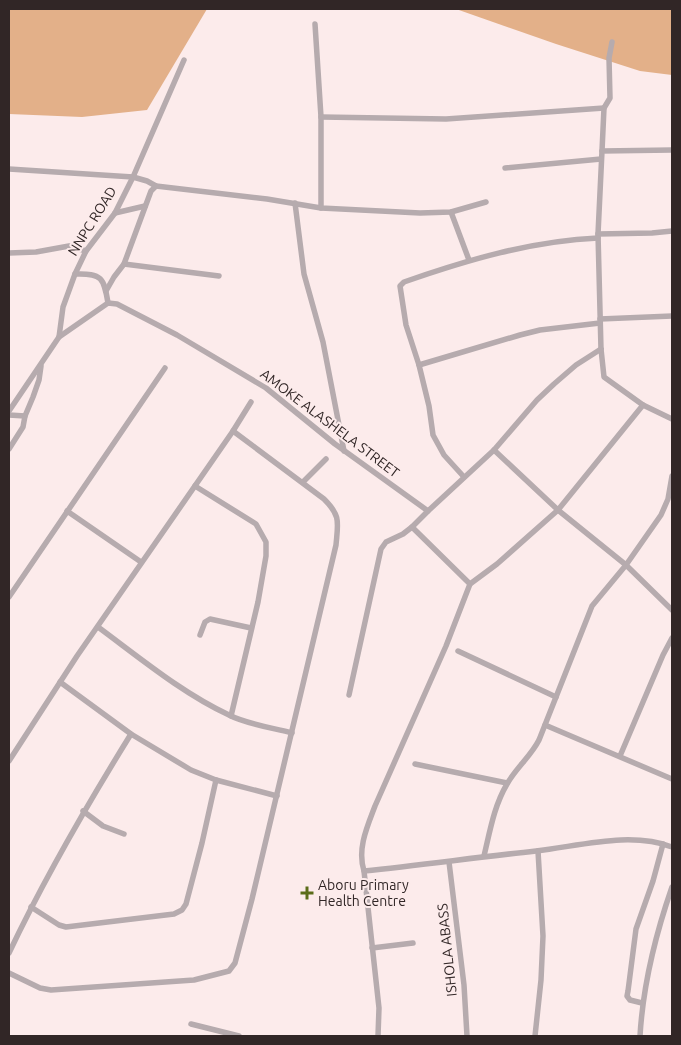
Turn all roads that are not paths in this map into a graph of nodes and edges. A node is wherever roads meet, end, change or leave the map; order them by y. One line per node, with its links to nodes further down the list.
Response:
1 (316, 24): 5 (street)
2 (612, 42): 4 (street)
3 (184, 60): 11 (street, NNPC ROAD)
4 (604, 108): 5 (street); 7 (street)
5 (321, 118): 16 (street)
6 (672, 150): 7 (street)
7 (602, 151): 8 (street)
8 (601, 159): 9 (street); 20 (street)
9 (505, 168)
10 (9, 169): 11 (street)
11 (133, 177): 12 (street); 17 (street, NNPC ROAD)
12 (156, 186): 14 (street); 15 (street)
13 (486, 202): 18 (street)
14 (295, 203): 16 (street); 44 (street)
15 (145, 206): 17 (street); 24 (street)
16 (322, 208): 18 (street)
17 (115, 212): 21 (street, NNPC ROAD)
18 (451, 212): 23 (street)
19 (672, 231): 20 (street)
20 (598, 236): 23 (street); 30 (street)
21 (86, 251): 22 (street); 25 (street, NNPC ROAD)
22 (9, 253)
23 (470, 260): 34 (street)
24 (124, 264): 26 (street); 27 (street)
25 (75, 274): 27 (street); 31 (street, NNPC ROAD)
26 (219, 276)
27 (106, 291): 28 (street)
28 (108, 303): 31 (street); 44 (street, AMOKE ALASHELA STREET)
29 (672, 316): 30 (street)
30 (600, 321): 32 (street); 34 (street)
31 (59, 337): 33 (street, NNPC ROAD)
32 (601, 349): 37 (street); 43 (street)
33 (41, 364): 38 (street, NNPC ROAD); 39 (street)
34 (419, 365): 47 (street)
35 (165, 368): 52 (street)
36 (251, 402): 41 (street)
37 (643, 405): 40 (street); 50 (street)
38 (9, 413): 39 (street)
39 (25, 416): 42 (street)
40 (672, 419)
41 (233, 431): 48 (street); 49 (street)
42 (9, 449)
43 (494, 450): 47 (street); 50 (street)
44 (344, 451): 51 (street, AMOKE ALASHELA STREET)
45 (326, 458): 48 (street)
46 (672, 476): 55 (street)
47 (464, 477): 51 (street)
48 (303, 482): 69 (street)
49 (195, 486): 54 (street); 60 (street)
50 (558, 510): 55 (street); 56 (street)
51 (428, 511): 53 (street)
52 (67, 512): 54 (street); 57 (street)
53 (412, 528): 56 (street); 65 (street)
54 (141, 562): 59 (street)
55 (626, 565): 58 (street); 66 (street)
56 (470, 584): 85 (street)
57 (9, 597)
58 (672, 610)
59 (98, 627): 64 (street); 67 (street)
60 (251, 628): 61 (street); 67 (street)
61 (200, 635)
62 (672, 638): 71 (street)
63 (458, 651): 66 (street)
64 (60, 682): 70 (street); 72 (street)
65 (350, 695)
66 (556, 697): 68 (street)
67 (230, 716): 69 (street)
68 (545, 725): 71 (street); 76 (street)
69 (292, 733): 77 (street)
70 (131, 734): 75 (street); 78 (street)
71 (620, 756): 74 (street)
72 (9, 759)
73 (415, 764): 76 (street)
74 (672, 779)
75 (216, 780): 77 (street); 87 (street)
76 (507, 783): 83 (street)
77 (277, 796): 91 (street)
78 (83, 811): 79 (street); 87 (street)
79 (124, 834)
80 (663, 844): 81 (street); 82 (street); 92 (street)
81 (672, 847)
82 (538, 850): 83 (street); 97 (street)
83 (484, 856): 84 (street)
84 (449, 862): 85 (street); 96 (street, ISHOLA ABASS)
85 (364, 871): 89 (street)
86 (672, 887): 92 (street)
87 (31, 907): 90 (street)
88 (413, 942): 89 (street)
89 (372, 948): 95 (street)
90 (9, 953)
91 (9, 973)
92 (642, 1003): 98 (street)
93 (191, 1024): 94 (street)
94 (239, 1036)
95 (378, 1036)
96 (466, 1036)
97 (535, 1036)
98 (640, 1036)

